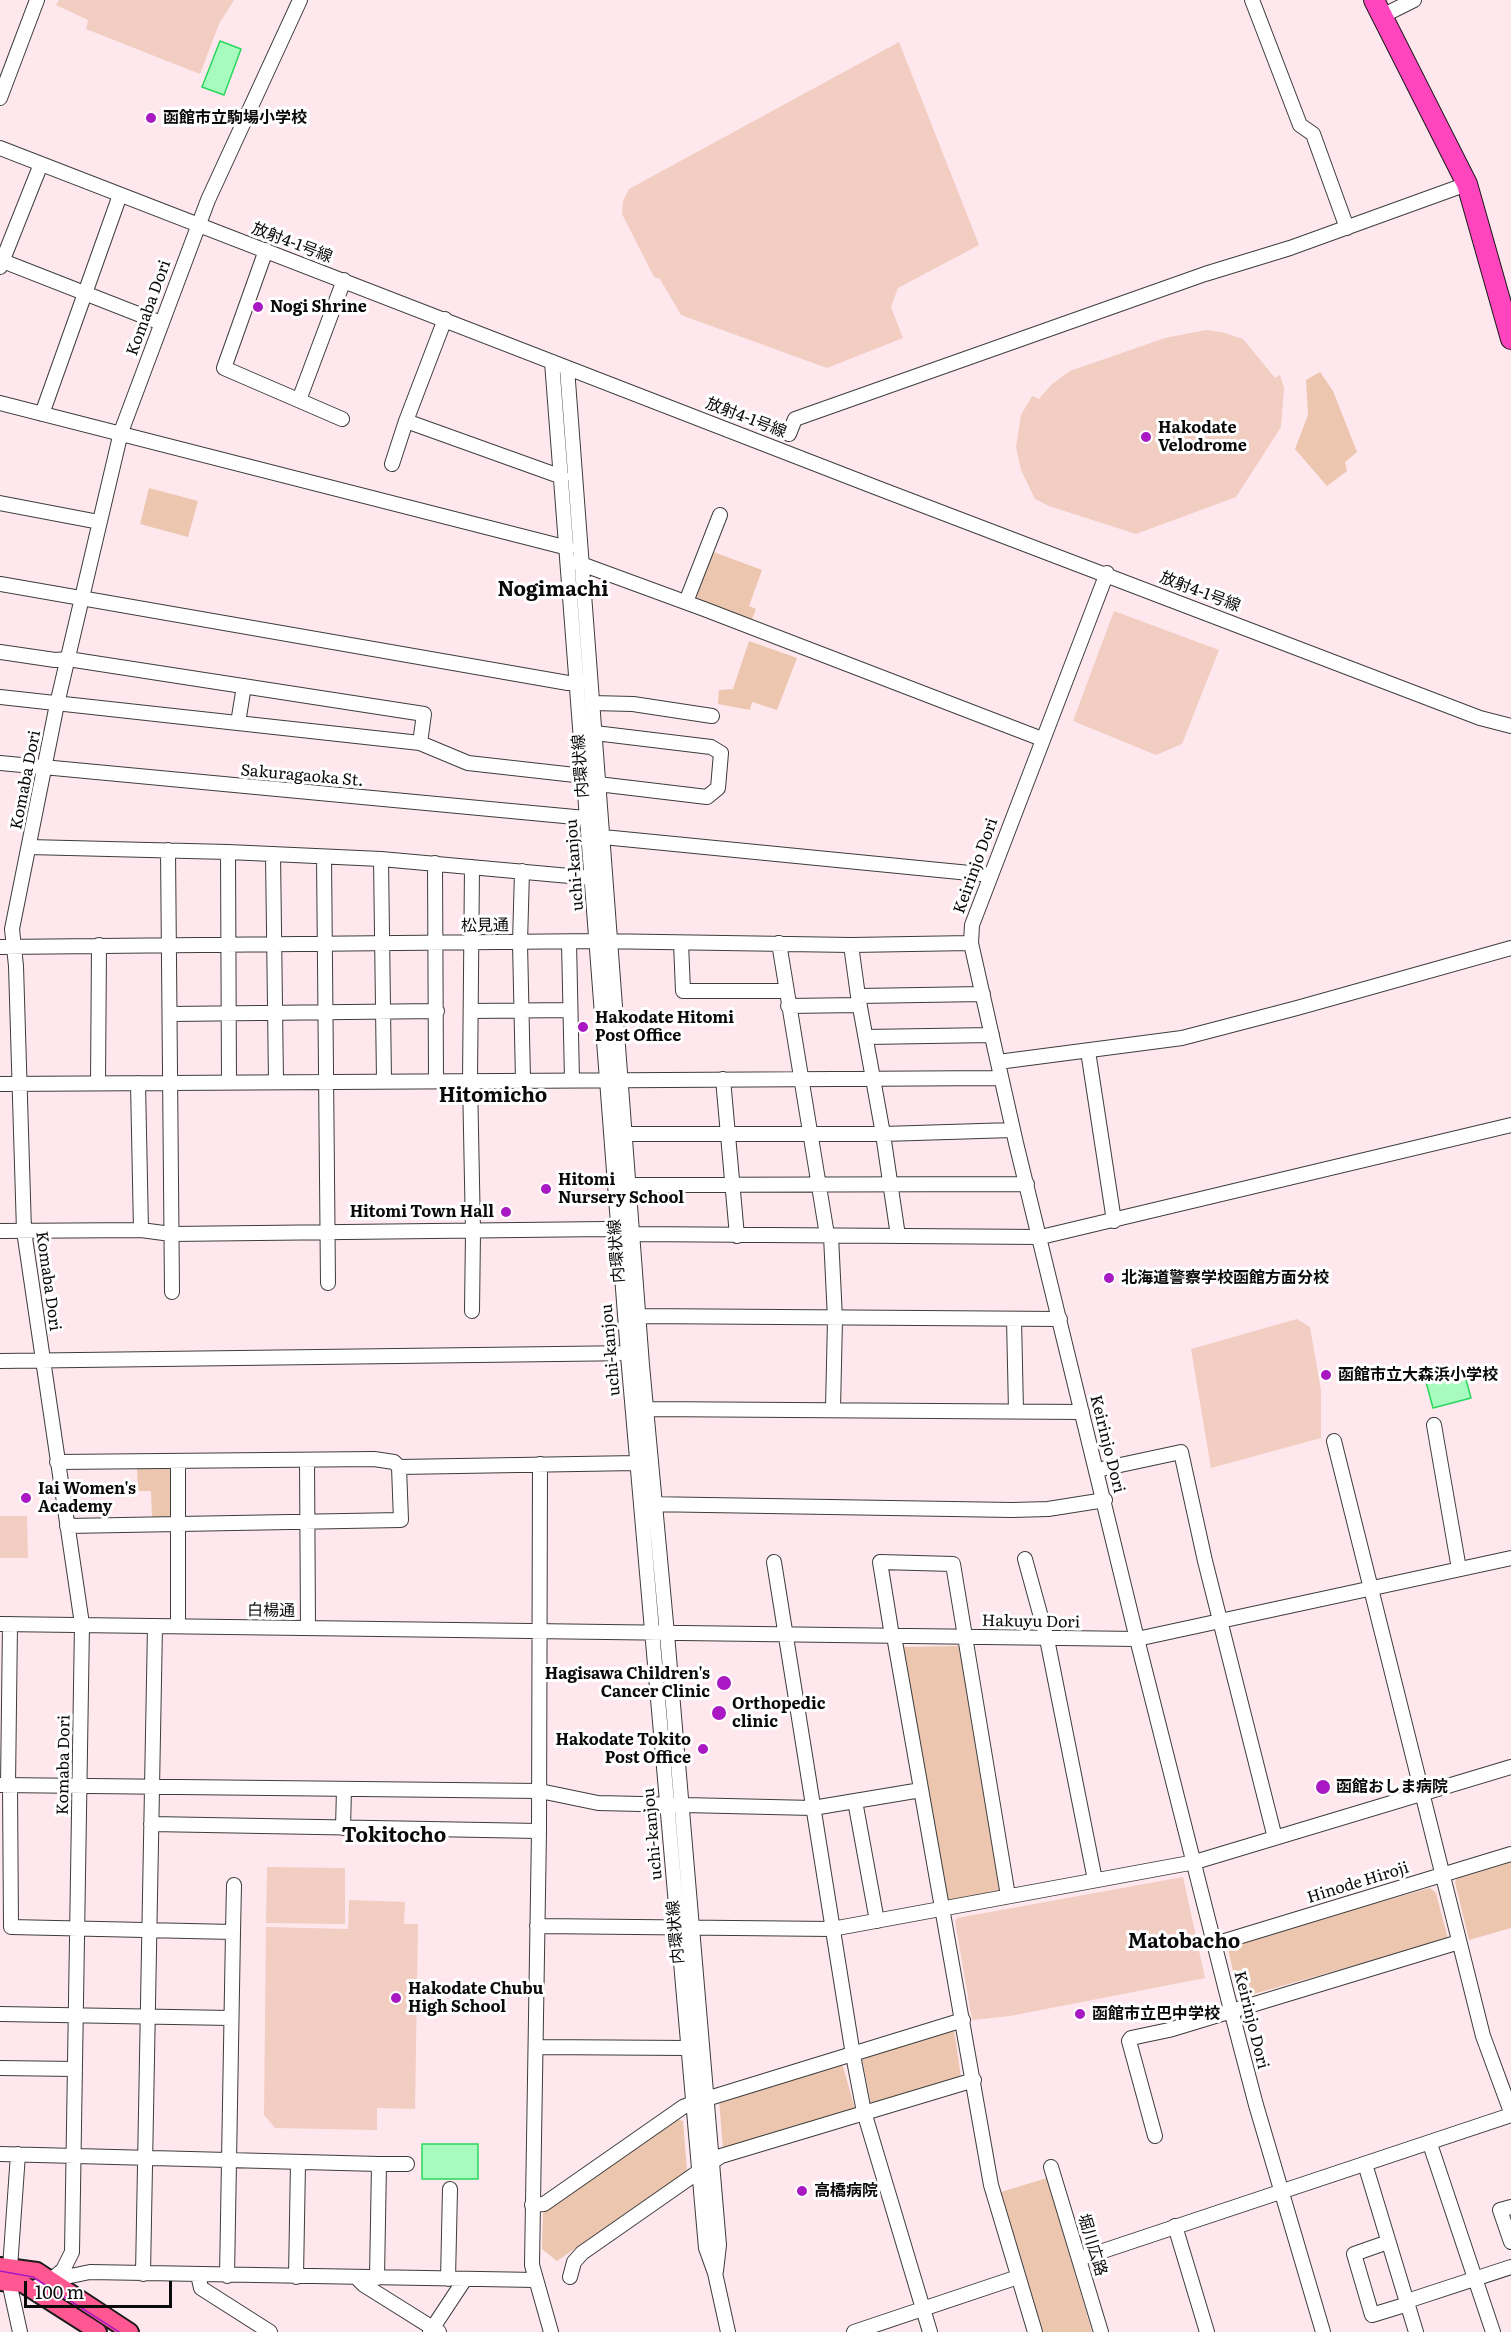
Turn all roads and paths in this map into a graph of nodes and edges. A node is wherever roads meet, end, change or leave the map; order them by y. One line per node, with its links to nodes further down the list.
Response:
1 (37, 0): 6 (street)
2 (300, 0): 12 (street, Komaba Dori)
3 (1252, 0): 13 (street)
4 (1414, 0): 5 (street)
5 (1378, 8): 10 (highway)
6 (4, 75): 7 (street)
7 (0, 98)
8 (0, 148): 9 (street, 放射4-1号線)
9 (41, 164): 11 (street, 放射4-1号線); 15 (street)
10 (1467, 184): 13 (street); 20 (highway)
11 (120, 195): 12 (street, 放射4-1号線); 17 (street)
12 (198, 225): 14 (street, 放射4-1号線); 19 (street, Komaba Dori)
13 (1347, 228): 29 (street)
14 (266, 250): 16 (street, 放射4-1号線); 23 (street)
15 (1, 263): 17 (street)
16 (344, 280): 18 (street, 放射4-1号線); 23 (street)
17 (84, 294): 19 (street); 25 (street)
18 (445, 319): 21 (street, 放射4-1号線); 27 (street)
19 (161, 323): 28 (street, Komaba Dori)
20 (1511, 339)
21 (552, 362): 22 (street, 放射4-1号線); 31 (street, uchi-kanjou)
22 (567, 368): 35 (street); 36 (street, 放射4-1号線)
23 (299, 400): 26 (street)
24 (0, 403): 25 (street)
25 (42, 414): 28 (street)
26 (342, 419)
27 (406, 421): 30 (street); 31 (street)
28 (121, 432): 34 (street, Komaba Dori); 35 (street)
29 (789, 434)
30 (392, 464)
31 (562, 477): 35 (street, uchi-kanjou)
32 (0, 503): 34 (street)
33 (720, 515): 39 (street)
34 (99, 522): 38 (street, Komaba Dori)
35 (573, 557): 39 (street); 42 (street, uchi-kanjou)
36 (1107, 573): 48 (street, 放射4-1号線); 53 (street, Keirinjo Dori)
37 (0, 584): 38 (street)
38 (82, 599): 41 (street, Komaba Dori); 42 (street)
39 (686, 602): 53 (street)
40 (0, 652): 41 (street)
41 (68, 659): 43 (street); 46 (street, Komaba Dori)
42 (584, 682): 45 (street, 内環状線); 57 (street, uchi-kanjou)
43 (244, 686): 49 (street); 54 (street)
44 (0, 697): 46 (street)
45 (592, 703): 47 (street); 51 (street, 内環状線)
46 (57, 704): 49 (street); 56 (street, Komaba Dori)
47 (712, 716)
48 (1480, 718): 50 (street, 放射4-1号線); 52 (street, 放射4-1号線)
49 (237, 723): 54 (street)
50 (1511, 726)
51 (595, 733): 58 (street, 内環状線); 58 (street)
52 (1511, 734)
53 (1042, 739): 70 (street, Keirinjo Dori)
54 (420, 743): 57 (street)
55 (0, 763): 56 (street, Sakuragaoka St.)
56 (45, 767): 59 (street, Sakuragaoka St.); 61 (street, Komaba Dori)
57 (584, 776): 59 (street, uchi-kanjou)
58 (598, 784): 59 (street, 内環状線)
59 (595, 819): 60 (street, 内環状線); 71 (street, uchi-kanjou)
60 (603, 837): 70 (street); 72 (street, 内環状線)
61 (29, 847): 62 (street); 87 (street, Komaba Dori)
62 (168, 850): 63 (street); 83 (street)
63 (228, 852): 64 (street); 84 (street)
64 (273, 854): 65 (street); 85 (street)
65 (324, 857): 66 (street); 78 (street)
66 (381, 859): 67 (street); 79 (street)
67 (435, 863): 68 (street); 80 (street)
68 (472, 867): 69 (street); 75 (street)
69 (522, 871): 71 (street); 76 (street)
70 (990, 876): 74 (street, Keirinjo Dori)
71 (592, 878): 72 (street, uchi-kanjou)
72 (604, 941): 73 (street, 松見通); 81 (street, 松見通); 113 (street, uchi-kanjou)
73 (569, 942): 76 (street, 松見通); 94 (street)
74 (971, 942): 86 (street, 松見通); 90 (street, Keirinjo Dori)
75 (471, 943): 76 (street, 松見通); 80 (street, 松見通); 96 (street)
76 (520, 943): 93 (street)
77 (779, 943): 81 (street, 松見通); 86 (street, 松見通); 89 (street)
78 (325, 944): 79 (street, 松見通); 85 (street, 松見通); 97 (street)
79 (382, 944): 80 (street, 松見通); 98 (street)
80 (437, 944): 95 (street)
81 (681, 944): 89 (street)
82 (99, 945): 83 (street, 松見通); 87 (street, 松見通); 119 (street)
83 (170, 945): 84 (street, 松見通); 100 (street)
84 (229, 945): 85 (street, 松見通); 101 (street)
85 (274, 945): 99 (street)
86 (851, 945): 91 (street)
87 (7, 947): 123 (street, Komaba Dori)
88 (1511, 948): 104 (street)
89 (785, 991): 92 (street)
90 (983, 994): 91 (street); 102 (street, Keirinjo Dori)
91 (859, 1001): 92 (street); 103 (street)
92 (788, 1006): 109 (street)
93 (522, 1010): 94 (street); 96 (street); 111 (street)
94 (570, 1010): 112 (street)
95 (437, 1011): 98 (street); 115 (street)
96 (471, 1011): 110 (street)
97 (325, 1012): 98 (street); 99 (street); 118 (street)
98 (384, 1012): 114 (street)
99 (275, 1013): 101 (street); 117 (street)
100 (171, 1014): 101 (street); 121 (street)
101 (229, 1014): 116 (street)
102 (992, 1035): 103 (street); 105 (street, Keirinjo Dori)
103 (866, 1037): 106 (street)
104 (1088, 1051): 105 (street); 135 (street)
105 (998, 1062): 107 (street, Keirinjo Dori)
106 (873, 1078): 107 (street); 109 (street); 129 (street)
107 (1001, 1078): 125 (street, Keirinjo Dori)
108 (723, 1079): 109 (street); 113 (street); 126 (street)
109 (801, 1079): 127 (street)
110 (470, 1080): 111 (street); 115 (street); 140 (street)
111 (523, 1080): 112 (street)
112 (572, 1080): 113 (street)
113 (615, 1080): 128 (street, 内環状線); 141 (street, uchi-kanjou)
114 (384, 1081): 115 (street); 118 (street)
115 (436, 1081)
116 (230, 1082): 117 (street); 121 (street)
117 (276, 1082): 118 (street)
118 (326, 1082): 139 (street)
119 (98, 1083): 120 (street); 123 (street)
120 (138, 1083): 121 (street); 136 (street)
121 (172, 1083): 142 (street)
122 (0, 1084): 123 (street)
123 (18, 1084): 138 (street, Komaba Dori)
124 (1511, 1125): 135 (street)
125 (1013, 1130): 129 (street); 132 (street, Keirinjo Dori)
126 (728, 1132): 127 (street); 128 (street); 130 (street)
127 (811, 1133): 129 (street); 131 (street)
128 (626, 1134): 133 (street, 内環状線)
129 (883, 1134): 134 (street)
130 (732, 1183): 131 (street); 133 (street); 143 (street)
131 (820, 1183): 134 (street); 144 (street)
132 (1027, 1184): 134 (street); 146 (street, Keirinjo Dori)
133 (629, 1185): 141 (street, 内環状線)
134 (891, 1185): 145 (street)
135 (1114, 1221): 146 (street)
136 (141, 1230): 138 (street); 142 (street)
137 (0, 1231): 138 (street)
138 (24, 1231): 156 (street, Komaba Dori)
139 (327, 1232): 140 (street); 142 (street); 147 (street)
140 (474, 1232): 141 (street); 149 (street)
141 (626, 1233): 143 (street); 150 (street, 内環状線); 154 (street, uchi-kanjou)
142 (171, 1234): 148 (street)
143 (737, 1236): 144 (street)
144 (829, 1236): 145 (street); 151 (street)
145 (898, 1236): 146 (street)
146 (1041, 1237): 153 (street, Keirinjo Dori)
147 (328, 1283)
148 (172, 1292)
149 (472, 1311)
150 (639, 1316): 151 (street); 154 (street, 内環状線)
151 (835, 1319): 152 (street); 158 (street)
152 (1014, 1319): 153 (street); 159 (street)
153 (1060, 1319): 160 (street, Keirinjo Dori)
154 (635, 1353): 156 (street); 157 (street, 内環状線); 166 (street, uchi-kanjou)
155 (0, 1361): 156 (street)
156 (42, 1361): 164 (street, Komaba Dori)
157 (646, 1409): 158 (street); 171 (street, 内環状線)
158 (833, 1409): 159 (street)
159 (1016, 1411): 160 (street)
160 (1082, 1412): 169 (street, Keirinjo Dori)
161 (1434, 1425): 178 (street)
162 (1334, 1441): 179 (street)
163 (307, 1460): 165 (street); 168 (street); 172 (street)
164 (57, 1462): 165 (street); 174 (street, Komaba Dori)
165 (178, 1462): 173 (street)
166 (637, 1463): 167 (street); 171 (street, uchi-kanjou)
167 (540, 1464): 168 (street); 186 (street)
168 (399, 1467): 172 (street)
169 (1097, 1470): 170 (street, Keirinjo Dori); 180 (street)
170 (1105, 1500): 171 (street); 193 (street, Keirinjo Dori)
171 (648, 1504): 187 (street, uchi-kanjou); 188 (street, 内環状線)
172 (308, 1521): 173 (street); 185 (street)
173 (179, 1525): 174 (street); 184 (street)
174 (67, 1526): 182 (street, Komaba Dori)
175 (1511, 1558): 178 (street, Hakuyu Dori)
176 (1024, 1559): 192 (street)
177 (774, 1562): 189 (street)
178 (1459, 1569): 179 (street, Hakuyu Dori)
179 (1372, 1588): 180 (street, Hakuyu Dori); 202 (street)
180 (1221, 1621): 193 (street, Hakuyu Dori); 209 (street)
181 (5, 1624): 182 (street, 白楊通); 194 (street)
182 (82, 1624): 183 (street, 白楊通); 197 (street, Komaba Dori)
183 (155, 1626): 184 (street, 白楊通); 198 (street)
184 (178, 1626): 185 (street, 白楊通)
185 (308, 1628): 186 (street, 白楊通)
186 (542, 1632): 187 (street, Hakuyu Dori); 201 (street)
187 (652, 1634): 188 (street, Hakuyu Dori); 204 (street, uchi-kanjou)
188 (668, 1634): 189 (street, Hakuyu Dori); 204 (street, 内環状線)
189 (786, 1635): 190 (street, Hakuyu Dori); 205 (street)
190 (893, 1636): 191 (street, Hakuyu Dori); 191 (street); 200 (street)
191 (966, 1637): 192 (street, Hakuyu Dori); 215 (street)
192 (1047, 1639): 193 (street, Hakuyu Dori); 213 (street)
193 (1137, 1640): 211 (street, Keirinjo Dori)
194 (4, 1684): 196 (street)
195 (1511, 1767): 202 (street)
196 (6, 1785): 197 (street); 220 (street)
197 (80, 1787): 198 (street); 220 (street, Komaba Dori)
198 (152, 1787): 199 (street); 206 (street)
199 (344, 1789): 201 (street); 207 (street)
200 (921, 1790): 203 (street); 216 (street)
201 (540, 1791): 204 (street); 208 (street)
202 (1422, 1794): 209 (street); 212 (street)
203 (855, 1801): 205 (street); 217 (street)
204 (674, 1805): 205 (street); 219 (street, uchi-kanjou)
205 (813, 1808): 221 (street)
206 (151, 1824): 207 (street); 222 (street)
207 (343, 1828): 208 (street)
208 (539, 1832): 218 (street)
209 (1275, 1838): 211 (street)
210 (1511, 1854): 212 (street, Hinode Hiroji)
211 (1195, 1862): 213 (street); 225 (street, Keirinjo Dori)
212 (1442, 1875): 224 (street); 225 (street, Hinode Hiroji)
213 (1095, 1880): 215 (street)
214 (234, 1885): 223 (street)
215 (1008, 1896): 216 (street)
216 (941, 1909): 217 (street); 231 (street)
217 (877, 1921): 221 (street)
218 (537, 1926): 219 (street); 232 (street)
219 (685, 1927): 221 (street); 233 (street, uchi-kanjou); 238 (street, 内環状線)
220 (77, 1928): 222 (street); 228 (street, Komaba Dori)
221 (832, 1929): 234 (street)
222 (150, 1930): 223 (street); 229 (street)
223 (233, 1932): 230 (street)
224 (1459, 1942): 226 (street); 240 (street)
225 (1215, 1944): 226 (street, Keirinjo Dori)
226 (1231, 2010): 241 (street); 256 (street, Keirinjo Dori)
227 (0, 2014): 228 (street)
228 (76, 2016): 229 (street); 236 (street, Komaba Dori)
229 (149, 2018): 230 (street); 246 (street)
230 (231, 2018): 247 (street)
231 (963, 2020): 234 (street); 237 (street)
232 (536, 2047): 233 (street); 257 (street)
233 (688, 2048): 238 (street, uchi-kanjou)
234 (853, 2055): 238 (street); 239 (street)
235 (0, 2068): 236 (street)
236 (75, 2069): 245 (street, Komaba Dori)
237 (974, 2080): 239 (street); 271 (street)
238 (700, 2100): 249 (street, 内環状線); 254 (street, uchi-kanjou); 257 (street)
239 (864, 2112): 249 (street); 281 (street)
240 (1511, 2114): 242 (street)
241 (1155, 2136)
242 (1430, 2144): 252 (street); 276 (street)
243 (0, 2154): 244 (street)
244 (18, 2154): 245 (street); 265 (street)
245 (74, 2156): 246 (street); 277 (street, Komaba Dori)
246 (146, 2158): 247 (street); 266 (street)
247 (229, 2160): 248 (street); 268 (street)
248 (298, 2163): 250 (street); 269 (street)
249 (712, 2163): 254 (street); 264 (street, 内環状線)
250 (379, 2164): 251 (street); 273 (street)
251 (407, 2164)
252 (1365, 2164): 256 (street); 260 (street)
253 (1052, 2167): 262 (street, 堀川広路)
254 (699, 2172): 264 (street, uchi-kanjou); 270 (street)
255 (450, 2189): 274 (street)
256 (1282, 2192): 259 (street); 294 (street, Keirinjo Dori)
257 (532, 2205): 278 (street)
258 (1511, 2207): 261 (street)
259 (1175, 2226): 262 (street); 293 (street)
260 (1388, 2242): 280 (street); 280 (street)
261 (1511, 2242)
262 (1078, 2259): 292 (street, 堀川広路)
263 (1511, 2267): 276 (street)
264 (716, 2273): 288 (street, uchi-kanjou)
265 (5, 2274): 277 (main road); 279 (main road); 282 (street)
266 (143, 2274): 267 (street); 277 (street)
267 (198, 2276): 268 (street); 286 (street)
268 (228, 2276): 269 (street)
269 (296, 2277): 272 (street)
270 (570, 2277)
271 (1018, 2277): 281 (street); 291 (street)
272 (357, 2278): 273 (street); 283 (street)
273 (376, 2278): 274 (street)
274 (448, 2279): 275 (street)
275 (465, 2279): 278 (street); 283 (street)
276 (1475, 2279): 280 (street); 296 (street)
277 (51, 2280): 279 (street); 285 (main road)
278 (536, 2280): 287 (street)
279 (32, 2289): 284 (main road)
280 (1407, 2303): 295 (street)
281 (923, 2309): 289 (street); 290 (street)
282 (22, 2330)
283 (434, 2331)
284 (98, 2332)
285 (130, 2332)
286 (270, 2332)
287 (551, 2332)
288 (728, 2332)
289 (854, 2332)
290 (930, 2332)
291 (1035, 2332)
292 (1101, 2332)
293 (1207, 2332)
294 (1323, 2332)
295 (1416, 2332)
296 (1493, 2332)

